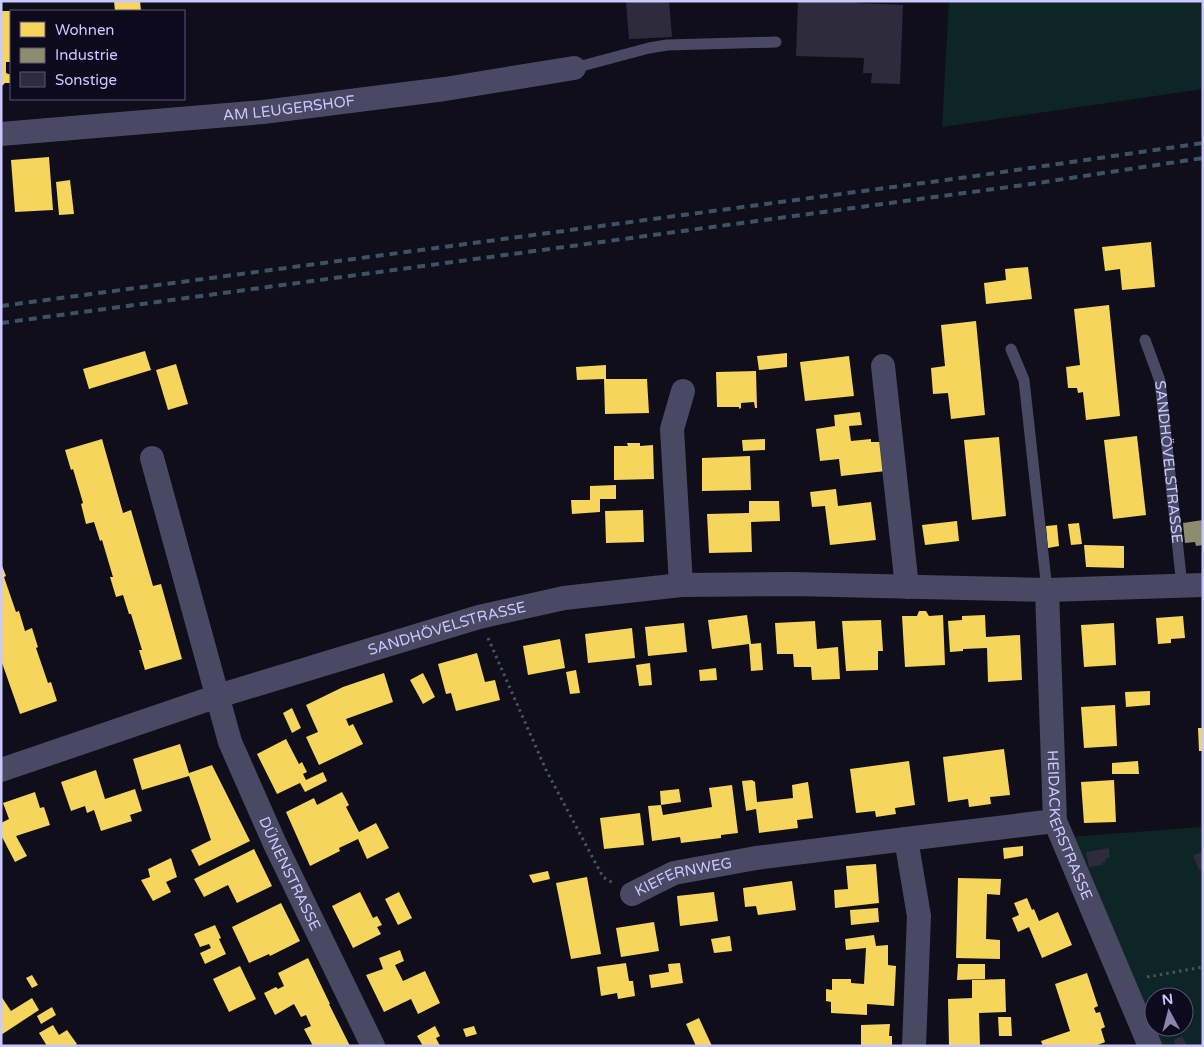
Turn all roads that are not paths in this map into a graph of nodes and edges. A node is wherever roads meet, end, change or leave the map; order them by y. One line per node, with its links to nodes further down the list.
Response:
1 (776, 42): 2 (lane)
2 (574, 68): 3 (street, AM LEUGERSHOF)
3 (1, 134)
4 (1145, 340): 10 (lane, SANDHÖVELSTRASSE)
5 (1011, 348): 12 (lane)
6 (883, 366): 11 (street)
7 (683, 391): 9 (street)
8 (152, 458): 13 (street)
9 (681, 585): 11 (street, SANDHÖVELSTRASSE); 13 (street, SANDHÖVELSTRASSE)
10 (1192, 585): 12 (street, SANDHÖVELSTRASSE)
11 (907, 587): 12 (street, SANDHÖVELSTRASSE)
12 (1047, 590): 15 (street, HEIDACKERSTRASSE)
13 (218, 696): 14 (street, SANDHÖVELSTRASSE); 18 (street, DÜNENSTRASSE)
14 (1, 770)
15 (1055, 821): 16 (street, KIEFERNWEG); 20 (street, HEIDACKERSTRASSE)
16 (906, 840): 17 (street, KIEFERNWEG); 19 (street)
17 (632, 894)
18 (373, 1046)
19 (914, 1046)
20 (1150, 1046)

